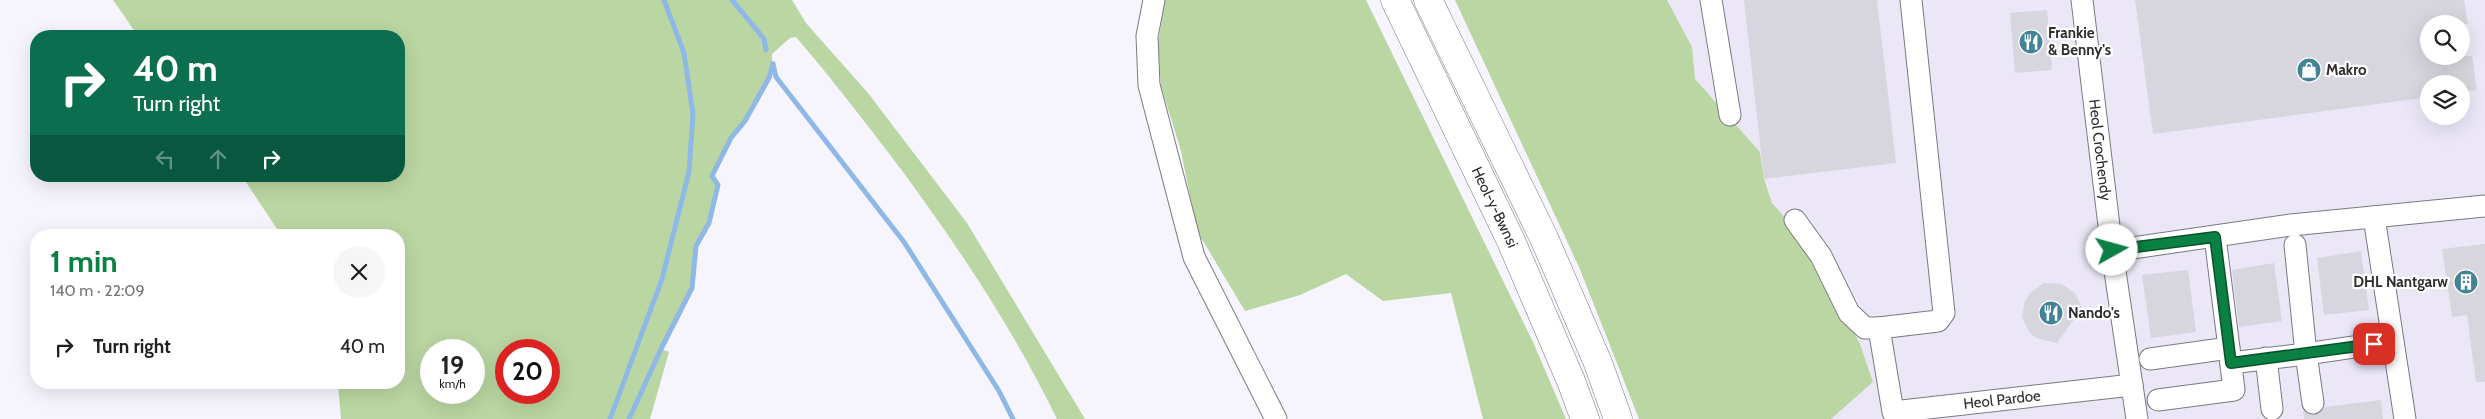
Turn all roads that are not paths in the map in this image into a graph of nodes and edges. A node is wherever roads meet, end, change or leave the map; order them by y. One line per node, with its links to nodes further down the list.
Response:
1 (1154, 0): 25 (street)
2 (1394, 0): 26 (highway, Heol-y-Bwnsi)
3 (1428, 0): 27 (highway, Heol-y-Bwnsi)
4 (1711, 0): 7 (street)
5 (1911, 0): 14 (street)
6 (2082, 0): 13 (street, Heol Crochendy)
7 (1730, 115)
8 (2485, 206): 9 (street)
9 (2374, 217): 11 (street); 29 (street)
10 (1795, 220): 14 (street)
11 (2293, 235): 12 (street); 16 (street)
12 (2215, 237): 13 (street); 17 (street)
13 (2112, 250): 20 (street, Heol Crochendy)
14 (1879, 328): 24 (street, Heol Pardoe)
15 (2374, 344): 16 (street)
16 (2306, 354): 18 (street); 22 (street)
17 (2230, 356): 18 (street); 19 (street); 21 (street)
18 (2266, 358): 23 (street)
19 (2150, 359)
20 (2132, 385): 24 (street, Heol Pardoe); 28 (street, Heol Crochendy)
21 (2158, 400)
22 (2313, 403)
23 (2272, 409)
24 (1893, 415)
25 (1276, 419)
26 (1585, 419)
27 (1618, 419)
28 (2137, 419)
29 (2405, 419)

